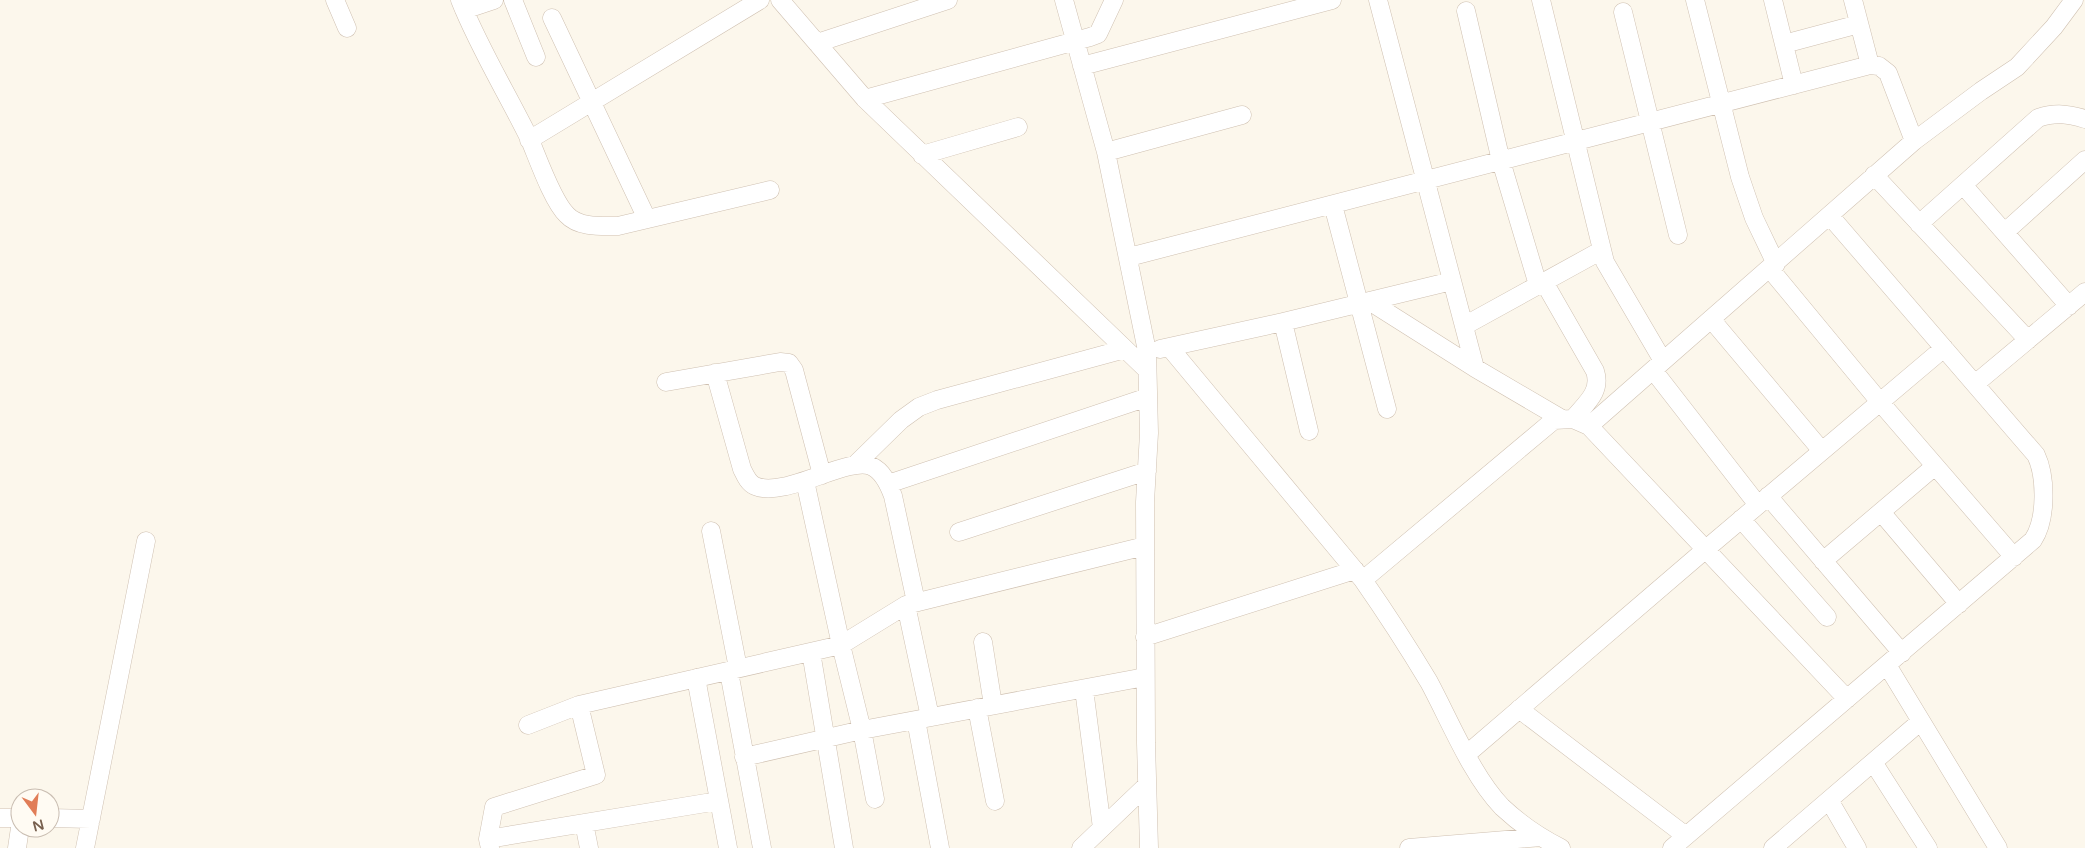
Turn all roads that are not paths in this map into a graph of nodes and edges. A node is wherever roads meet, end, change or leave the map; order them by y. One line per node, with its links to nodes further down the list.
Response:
1 (335, 0): 21 (street)
2 (494, 0): 16 (street)
3 (513, 0): 25 (street)
4 (760, 0): 30 (street)
5 (780, 0): 23 (street)
6 (948, 0): 23 (street)
7 (1064, 0): 22 (street)
8 (1114, 0): 22 (street)
9 (1332, 0): 26 (street)
10 (1378, 0): 44 (street)
11 (1541, 0): 38 (street)
12 (1694, 0): 31 (street)
13 (1773, 0): 24 (street)
14 (1853, 0): 20 (street)
15 (2074, 0): 37 (street)
16 (462, 5): 36 (street)
17 (1466, 11): 42 (street)
18 (1623, 12): 34 (street)
19 (552, 18): 30 (street)
20 (1859, 24): 24 (street); 27 (street)
21 (348, 28)
22 (1075, 41): 26 (street); 29 (street)
23 (817, 43): 29 (street)
24 (1784, 44): 28 (street)
25 (536, 57)
26 (1082, 66): 39 (street)
27 (1870, 66): 28 (street); 37 (street)
28 (1794, 85): 31 (street)
29 (864, 99): 40 (street)
30 (591, 102): 36 (street); 49 (street)
31 (1721, 105): 34 (street); 55 (street)
32 (1242, 115): 39 (street)
33 (2085, 119): 45 (street)
34 (1651, 123): 38 (street); 52 (street)
35 (1018, 127): 40 (street)
36 (529, 140): 49 (street)
37 (1914, 141): 43 (street)
38 (1575, 142): 42 (street); 53 (street)
39 (1106, 152): 54 (street)
40 (922, 155): 67 (street)
41 (2085, 160): 51 (street)
42 (1501, 162): 44 (street); 57 (street)
43 (1874, 175): 48 (street); 50 (street)
44 (1426, 181): 47 (street); 56 (street)
45 (1963, 185): 50 (street); 51 (street)
46 (770, 190): 49 (street)
47 (1333, 205): 54 (street); 59 (street)
48 (1830, 216): 55 (street); 66 (street)
49 (647, 219)
50 (1920, 224): 64 (street)
51 (2004, 232): 60 (street)
52 (1678, 235)
53 (1602, 250): 57 (street); 69 (street)
54 (1129, 257): 68 (street)
55 (1772, 266): 61 (street); 76 (street)
56 (1452, 281): 59 (street); 63 (street)
57 (1541, 284): 63 (street); 78 (street)
58 (2085, 292): 60 (street)
59 (1365, 302): 62 (street); 70 (street); 77 (street)
60 (2069, 306): 64 (street)
61 (1711, 319): 69 (street); 81 (street)
62 (1283, 322): 65 (street); 80 (street)
63 (1464, 326): 70 (street)
64 (2028, 340): 74 (street)
65 (1170, 348): 68 (street); 97 (street)
66 (1944, 348): 74 (street); 76 (street)
67 (1125, 349): 71 (street); 82 (street)
68 (1147, 351): 71 (street)
69 (1658, 366): 79 (street); 87 (street)
70 (1475, 368): 78 (street)
71 (1147, 370): 75 (street)
72 (715, 373): 73 (street); 85 (street); 85 (street)
73 (666, 382)
74 (1975, 384): 95 (street)
75 (1148, 397): 84 (street); 86 (street)
76 (1880, 402): 81 (street); 83 (street)
77 (1387, 409)
78 (1567, 419): 79 (street); 97 (street)
79 (1589, 426): 94 (street)
80 (1310, 430)
81 (1822, 451): 87 (street)
82 (856, 464): 85 (street); 86 (street)
83 (1935, 466): 88 (street); 95 (street)
84 (1147, 471): 91 (street); 93 (street)
85 (814, 478): 103 (street)
86 (888, 484): 98 (street)
87 (1763, 501): 89 (street); 96 (street)
88 (1881, 512): 96 (street); 99 (street)
89 (1741, 519): 94 (street); 100 (street)
90 (711, 531): 107 (street)
91 (959, 532)
92 (146, 541): 129 (street)
93 (1145, 546): 98 (street); 101 (street)
94 (1706, 549): 111 (street); 114 (street)
95 (2014, 556): 99 (street)
96 (1823, 561): 105 (street)
97 (1359, 575): 101 (street); 120 (street)
98 (911, 604): 103 (street); 115 (street)
99 (1959, 604): 105 (street)
100 (1827, 617)
101 (1145, 637): 109 (street)
102 (983, 642): 113 (street)
103 (841, 645): 104 (street); 118 (street)
104 (811, 652): 107 (street); 119 (street)
105 (1902, 653): 106 (street)
106 (1887, 665): 111 (street); 116 (street)
107 (734, 670): 108 (street); 121 (street)
108 (696, 678): 112 (street); 126 (street)
109 (1146, 678): 110 (street); 123 (street)
110 (1084, 689): 113 (street); 131 (street)
111 (1847, 699): 132 (street)
112 (579, 705): 117 (street); 133 (street)
113 (986, 707): 115 (street); 127 (street)
114 (1519, 709): 120 (street); 132 (street)
115 (922, 718): 118 (street); 141 (street)
116 (1921, 721): 122 (street); 149 (street)
117 (528, 725)
118 (862, 730): 119 (street); 124 (street)
119 (826, 738): 121 (street); 140 (street)
120 (1467, 754): 134 (street)
121 (744, 757): 139 (street)
122 (1873, 762): 125 (street); 148 (street)
123 (1147, 785): 131 (street); 143 (street)
124 (875, 799)
125 (1829, 800): 146 (street); 147 (street)
126 (718, 801): 130 (street); 138 (street)
127 (995, 801)
128 (60, 818): 129 (street)
129 (91, 819): 136 (street)
130 (584, 823): 133 (street); 137 (street)
131 (1102, 828): 142 (street)
132 (1686, 836): 145 (street)
133 (489, 844)
134 (1549, 844): 135 (street)
135 (1478, 845): 144 (street)
136 (85, 848)
137 (589, 848)
138 (728, 848)
139 (762, 848)
140 (844, 848)
141 (940, 848)
142 (1081, 848)
143 (1149, 848)
144 (1409, 848)
145 (1672, 848)
146 (1773, 848)
147 (1857, 848)
148 (1928, 848)
149 (1998, 848)

